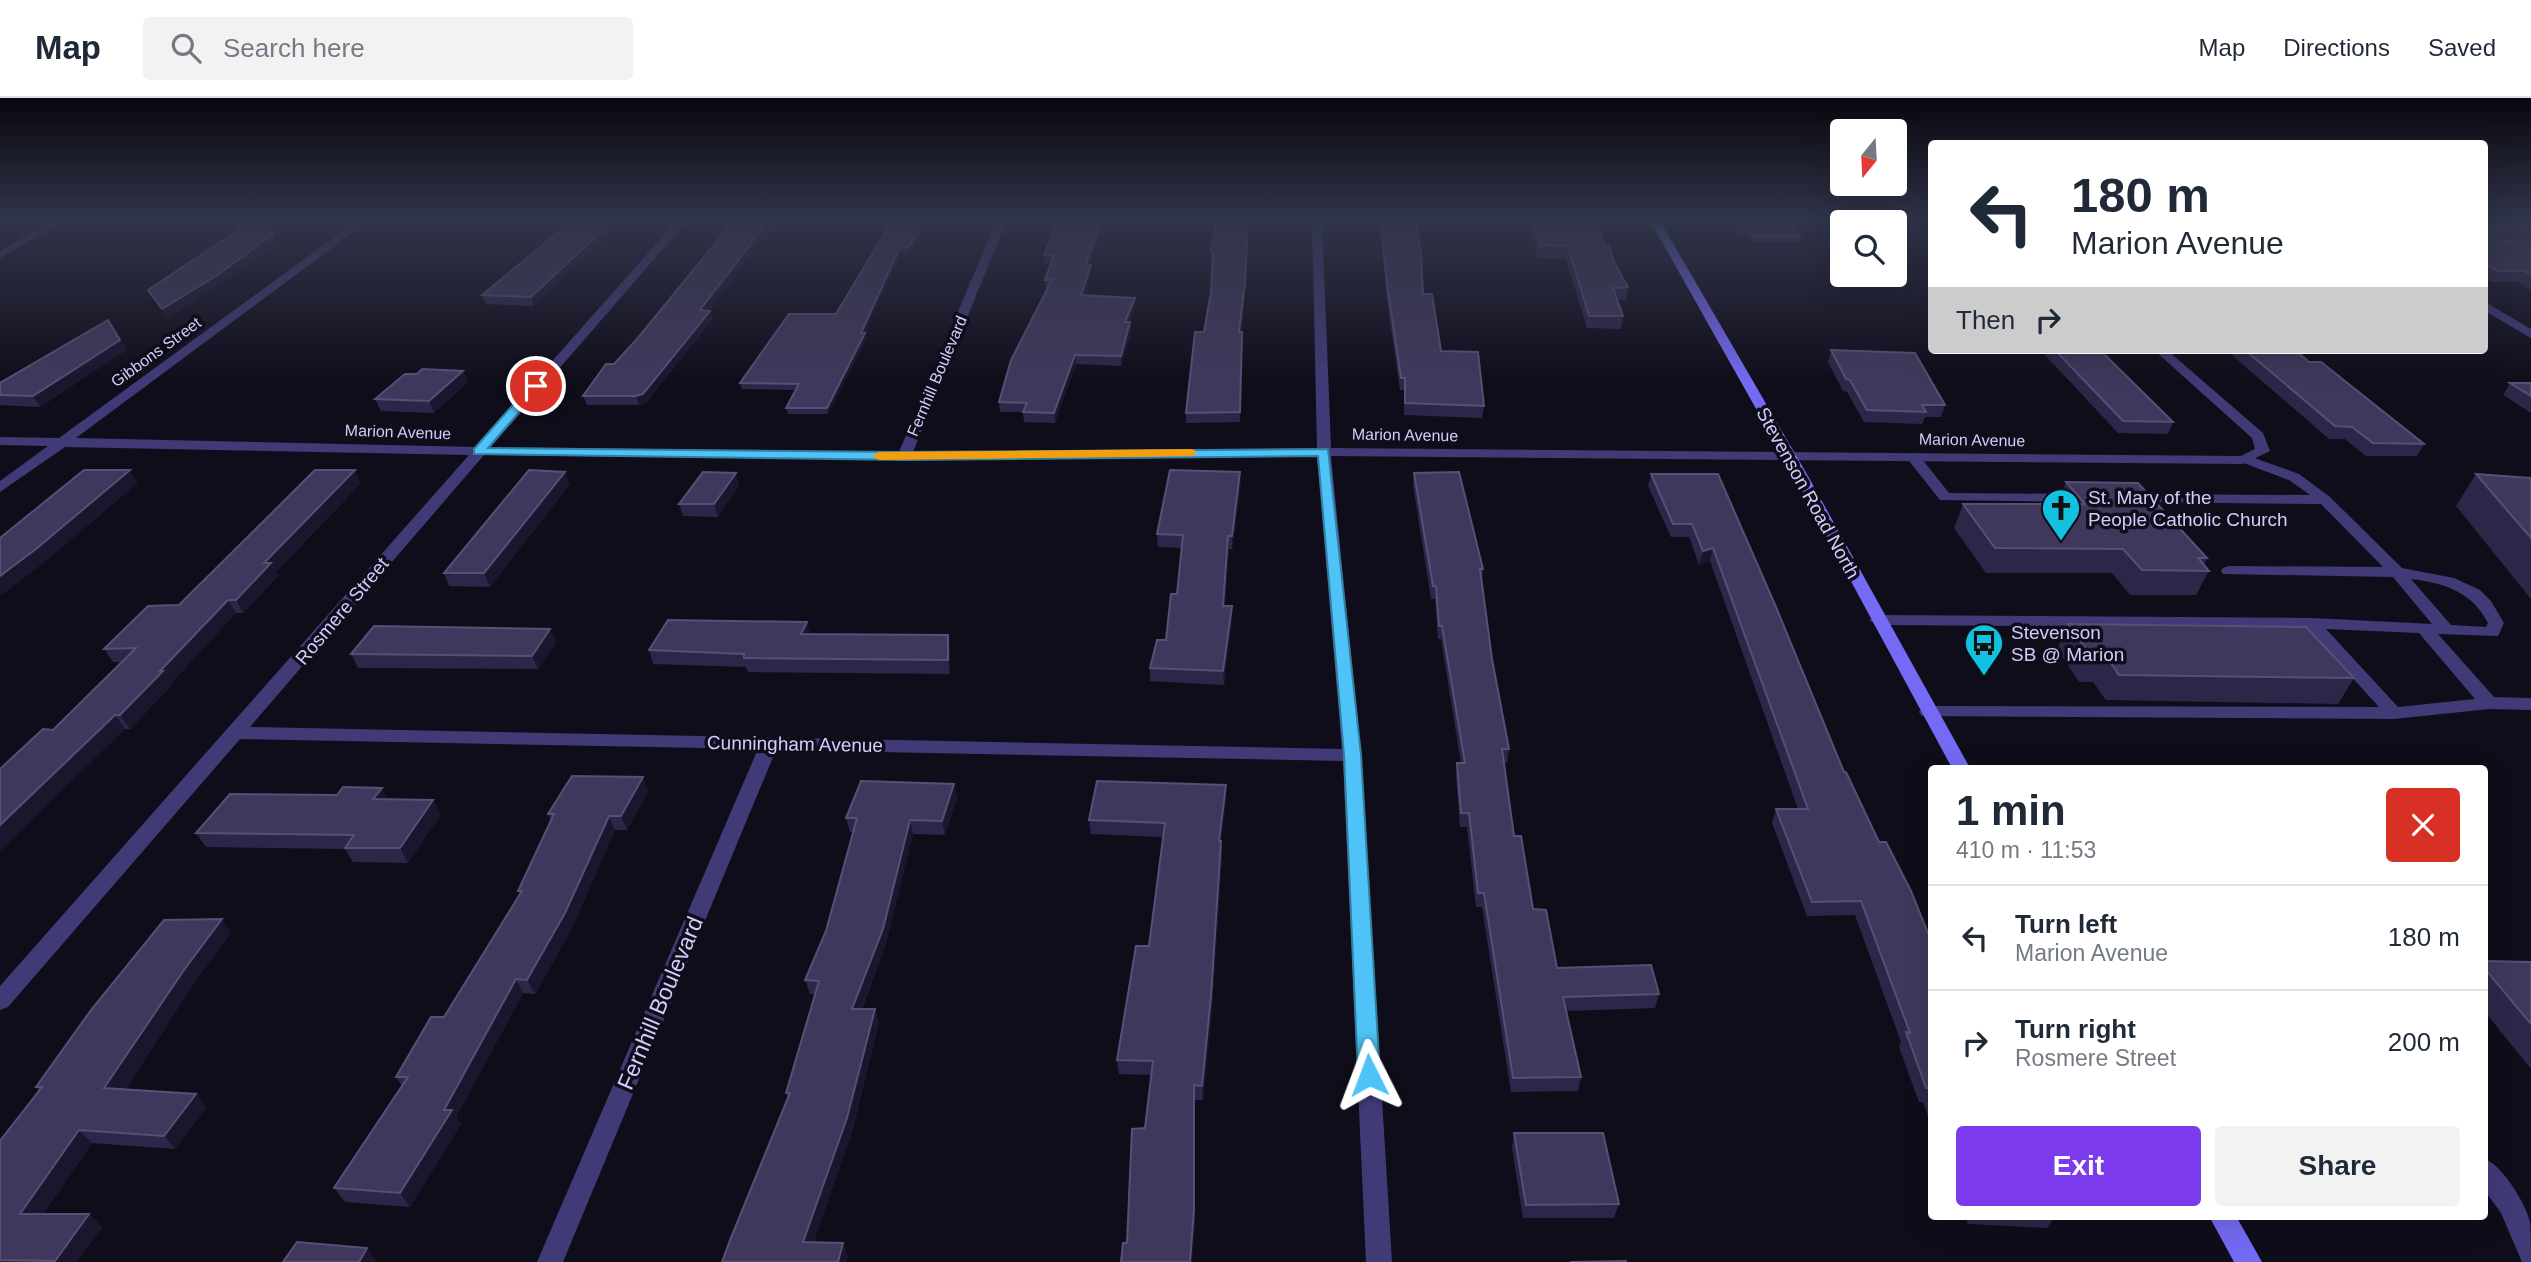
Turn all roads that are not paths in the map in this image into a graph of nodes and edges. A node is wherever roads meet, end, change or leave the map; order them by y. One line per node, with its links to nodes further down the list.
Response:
1 (292, 273): 9 (street, Gibbons Street)
2 (636, 273): 11 (street, Rosmere Street)
3 (980, 273): 13 (street, Fernhill Boulevard)
4 (1319, 273): 12 (street)
5 (1685, 273): 14 (main road, Stevenson Road North)
6 (2488, 308): 7 (street)
7 (2531, 334)
8 (2165, 354): 16 (street, Marion Avenue)
9 (66, 440): 10 (street, Marion Avenue); 11 (street, Marion Avenue); 17 (street, Gibbons Street)
10 (0, 441)
11 (478, 451): 13 (street, Marion Avenue); 29 (street, Rosmere Street)
12 (1324, 452): 13 (street, Marion Avenue); 14 (street, Marion Avenue); 31 (street)
13 (904, 456)
14 (1789, 456): 15 (street, Marion Avenue); 21 (main road, Stevenson Road North)
15 (1913, 457): 16 (street, Marion Avenue); 18 (street)
16 (2246, 459): 18 (street)
17 (0, 488)
18 (2325, 500): 20 (street)
19 (2229, 571): 20 (street)
20 (2397, 572): 24 (street); 24 (street)
21 (1877, 620): 22 (street); 27 (main road, Stevenson Road North)
22 (2312, 623): 23 (street); 28 (street)
23 (2426, 630): 24 (street); 25 (street)
24 (2447, 631)
25 (2489, 703): 26 (street); 28 (street)
26 (2531, 704)
27 (1928, 712): 28 (street); 32 (main road, Stevenson Road North)
28 (2393, 713)
29 (238, 733): 30 (street, Cunningham Avenue); 33 (street, Rosmere Street)
30 (770, 743): 31 (street, Cunningham Avenue); 37 (street, Fernhill Boulevard)
31 (1352, 755): 38 (street)
32 (1959, 765)
33 (0, 1001)
34 (2488, 1174): 36 (street)
35 (2224, 1220): 39 (main road)
36 (2531, 1253)
37 (551, 1262)
38 (1379, 1262)
39 (2249, 1262)

